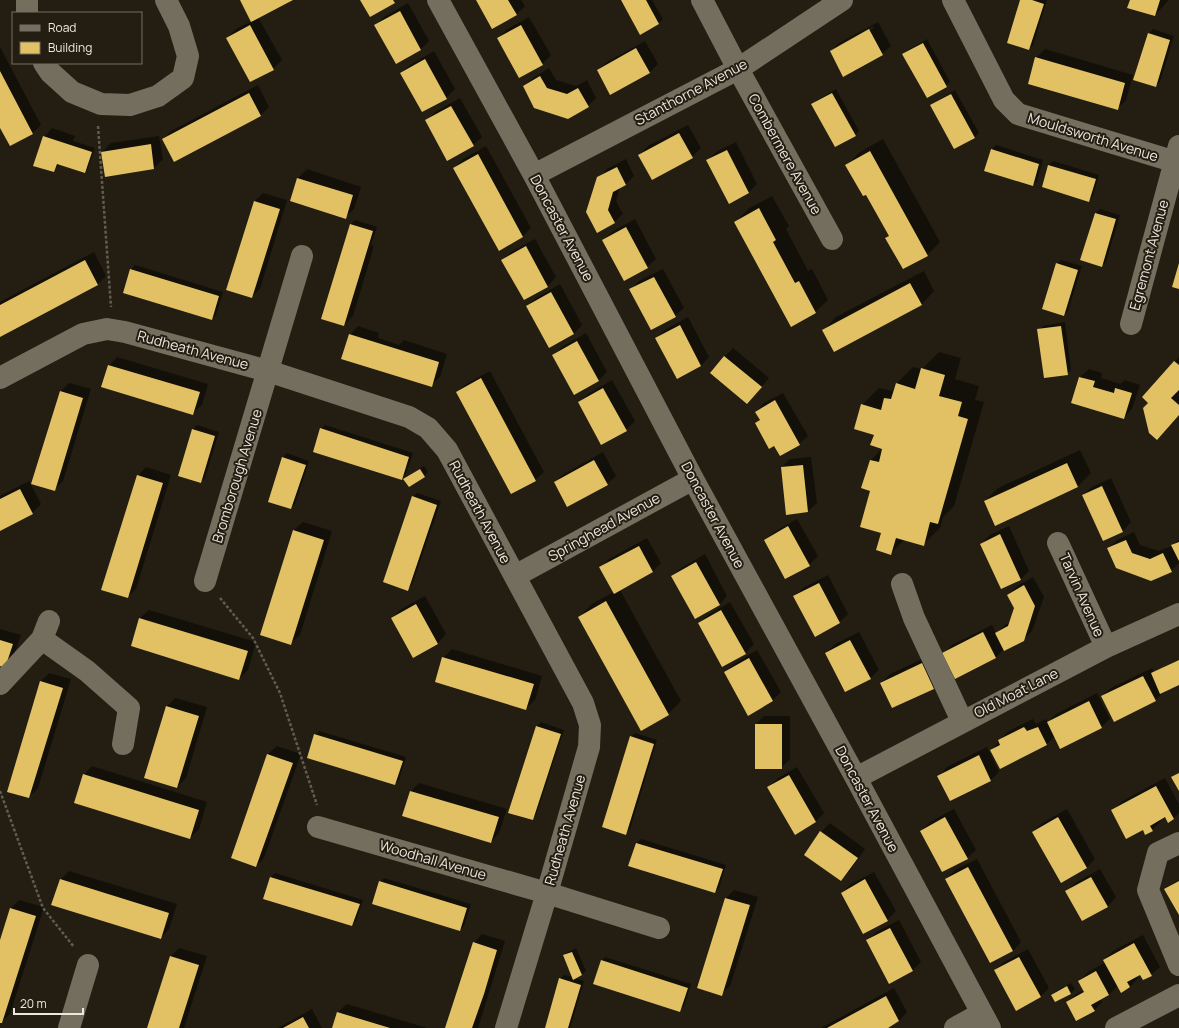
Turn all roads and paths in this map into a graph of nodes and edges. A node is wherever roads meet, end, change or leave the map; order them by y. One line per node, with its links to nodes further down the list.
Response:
1 (26, 0): 7 (street)
2 (166, 0): 10 (street)
3 (438, 0): 12 (street, Doncaster Avenue)
4 (702, 0): 9 (street, Combermere Avenue)
5 (842, 0): 9 (street, Stanthorne Avenue)
6 (953, 0): 11 (street, Mouldsworth Avenue)
7 (27, 12)
8 (45, 64): 10 (street)
9 (738, 69): 12 (street, Stanthorne Avenue); 13 (street, Combermere Avenue)
10 (96, 102): 16 (path)
11 (1177, 157): 15 (street, Egremont Avenue)
12 (534, 174): 19 (street, Doncaster Avenue)
13 (832, 239)
14 (302, 256): 17 (street, Bromborough Avenue)
15 (1131, 324)
16 (113, 330): 17 (street, Rudheath Avenue); 18 (street, Rudheath Avenue)
17 (268, 371): 21 (street, Rudheath Avenue); 22 (street, Bromborough Avenue)
18 (0, 378)
19 (693, 479): 21 (street, Springhead Avenue); 29 (street, Doncaster Avenue)
20 (1058, 543): 25 (street, Tarvin Avenue)
21 (515, 576): 33 (street, Rudheath Avenue)
22 (205, 581): 31 (path)
23 (902, 584): 27 (street)
24 (1179, 614): 25 (street, Old Moat Lane)
25 (1106, 647): 27 (street, Old Moat Lane)
26 (0, 684): 28 (street)
27 (962, 721): 29 (street, Old Moat Lane)
28 (123, 744)
29 (856, 778): 38 (street, Doncaster Avenue)
30 (0, 791): 35 (path)
31 (318, 827): 33 (street, Woodhall Avenue)
32 (1179, 843): 36 (street)
33 (547, 893): 34 (street, Woodhall Avenue); 40 (street, Rudheath Avenue)
34 (659, 928)
35 (88, 965): 39 (street)
36 (1179, 965)
37 (1179, 996): 42 (street)
38 (986, 1021): 41 (street)
39 (69, 1028)
40 (506, 1028)
41 (955, 1028)
42 (1116, 1028)

